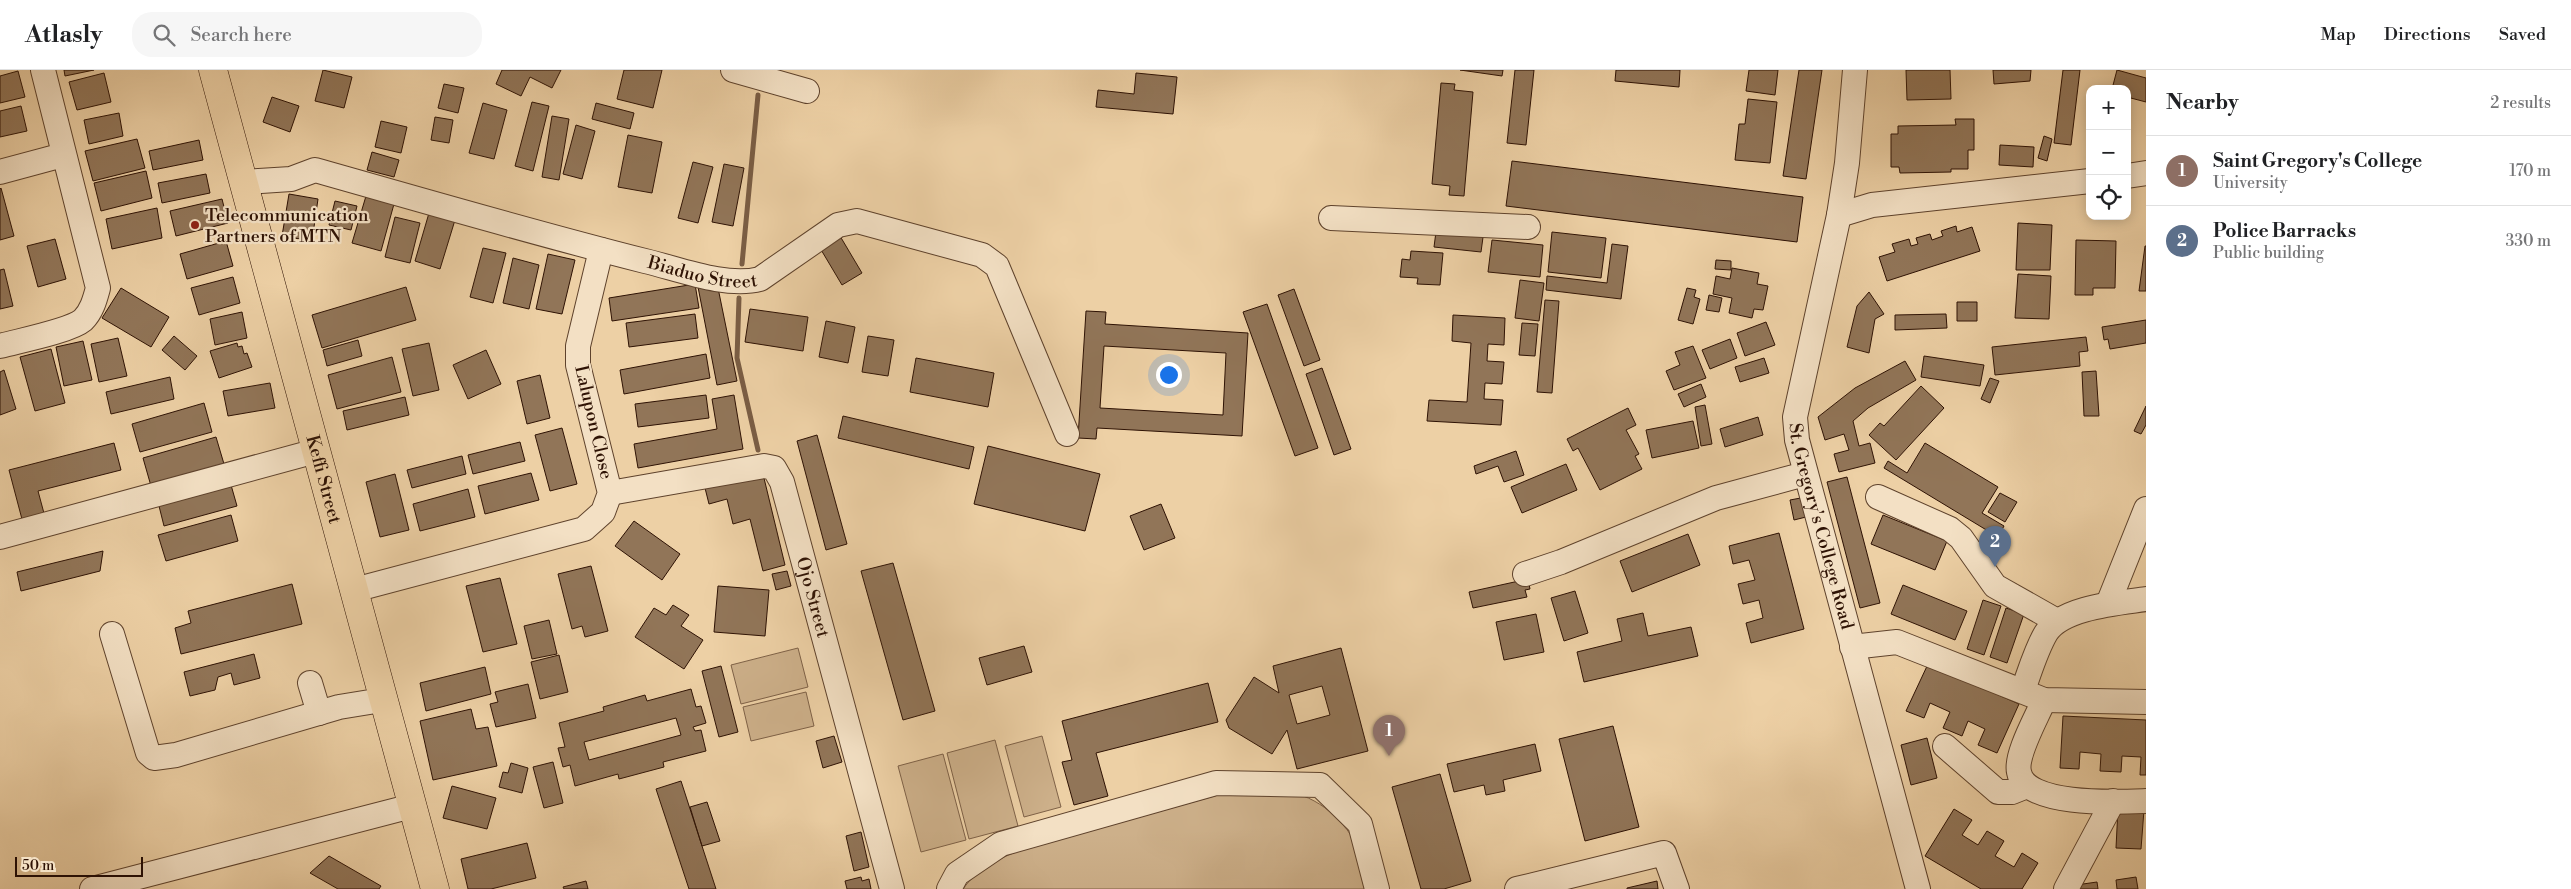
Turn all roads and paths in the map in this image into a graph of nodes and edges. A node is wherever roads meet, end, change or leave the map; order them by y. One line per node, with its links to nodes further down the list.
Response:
1 (43, 70): 6 (street)
2 (213, 70): 11 (main road, Keffi Street)
3 (733, 70): 5 (street)
4 (1855, 70): 12 (street, St. Gregory's College Road)
5 (807, 91)
6 (63, 155): 7 (street); 16 (street)
7 (0, 172)
8 (2146, 174): 9 (street)
9 (2131, 176)
10 (2086, 181): 12 (street)
11 (244, 182): 15 (street, Biaduo Street); 18 (main road, Keffi Street)
12 (1839, 215): 19 (street, St. Gregory's College Road)
13 (1331, 218): 14 (street)
14 (1528, 227)
15 (601, 250): 17 (street, Biaduo Street); 20 (street, Lalupon Close)
16 (0, 346)
17 (1066, 434)
18 (316, 451): 23 (street); 25 (main road, Keffi Street)
19 (1805, 474): 24 (street); 30 (street, St. Gregory's College Road)
20 (610, 493): 25 (street, Lalupon Close); 44 (street, Ojo Street)
21 (1878, 497): 28 (street)
22 (2146, 509): 27 (street)
23 (0, 537)
24 (1531, 573)
25 (354, 590): 33 (main road, Keffi Street)
26 (2146, 599): 27 (street)
27 (2108, 604): 28 (street)
28 (2057, 621): 32 (street)
29 (112, 634): 36 (street)
30 (1852, 646): 32 (street); 49 (street, St. Gregory's College Road)
31 (310, 683): 36 (street)
32 (2022, 690): 34 (street)
33 (382, 700): 36 (street); 41 (main road, Keffi Street)
34 (2044, 700): 35 (street); 38 (street)
35 (2146, 702)
36 (319, 713)
37 (1945, 746): 38 (street)
38 (2027, 786): 39 (street)
39 (2113, 801): 40 (street); 50 (street)
40 (2146, 801)
41 (412, 806): 42 (street); 43 (main road, Keffi Street)
42 (92, 889)
43 (435, 889)
44 (892, 889)
45 (949, 889): 46 (street)
46 (1377, 889)
47 (1517, 889): 48 (street)
48 (1677, 889)
49 (1918, 889)
50 (2066, 889)

